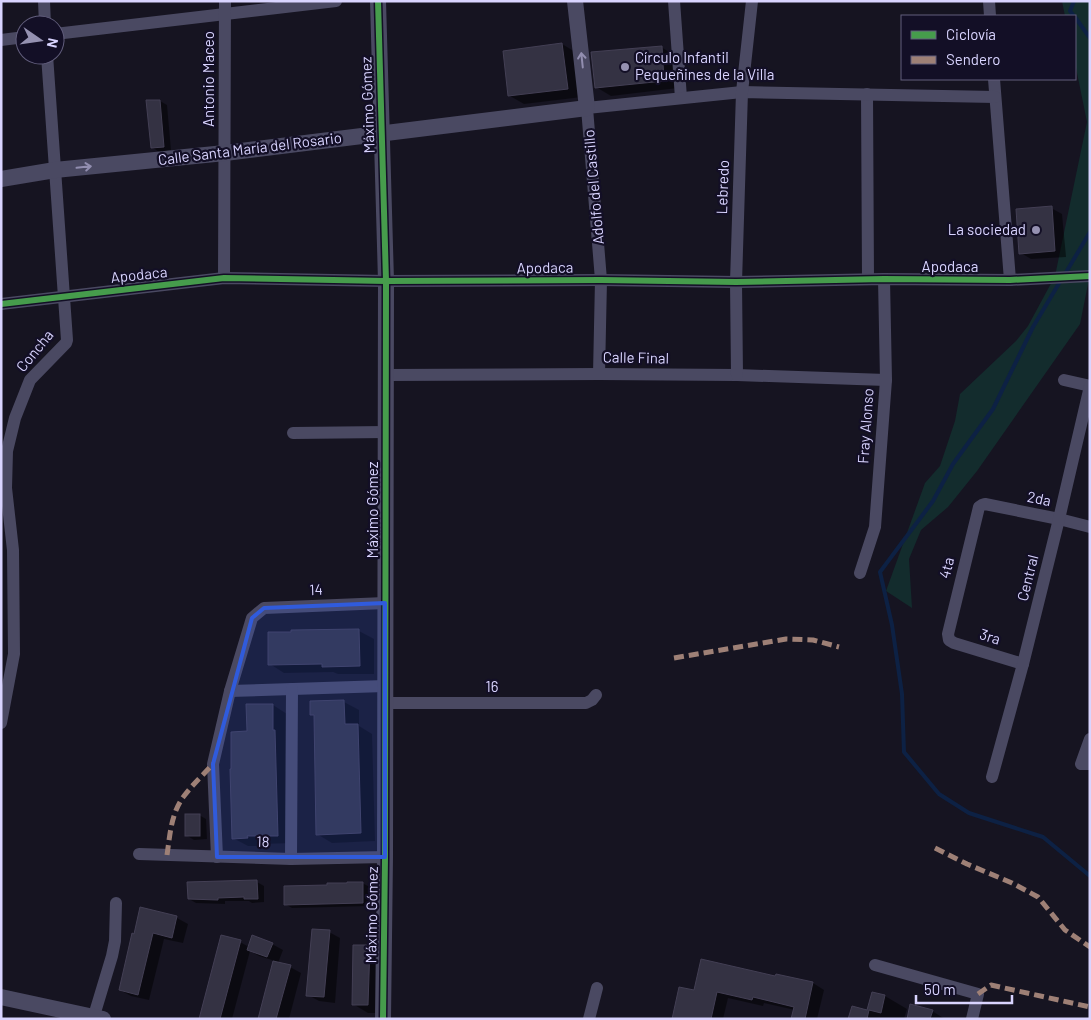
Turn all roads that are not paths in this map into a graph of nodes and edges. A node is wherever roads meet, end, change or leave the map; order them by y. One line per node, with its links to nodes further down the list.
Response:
1 (44, 1): 9 (street)
2 (336, 1): 8 (street)
3 (378, 1): 21 (street, Máximo Gómez)
4 (575, 1): 20 (street, Adolfo del Castillo, one-way to 4)
5 (674, 1): 19 (street)
6 (752, 1): 16 (street, Lebredo)
7 (989, 1): 10 (street)
8 (225, 8): 11 (street); 22 (street, Antonio Maceo)
9 (45, 15)
10 (990, 15)
11 (65, 32)
12 (15, 38): 13 (street)
13 (1, 40)
14 (48, 65): 23 (street, Concha)
15 (994, 80): 18 (street)
16 (742, 92): 17 (street); 19 (street); 32 (street, Lebredo)
17 (867, 94): 18 (street); 27 (street)
18 (995, 97): 30 (street)
19 (681, 98): 20 (street)
20 (587, 108): 21 (street, Calle Santa María del Rosario); 29 (street, Adolfo del Castillo)
21 (382, 133): 22 (street, Calle Santa María del Rosario); 31 (street, Máximo Gómez)
22 (225, 153): 23 (street, Calle Santa María del Rosario, one-way to 22); 26 (street, Antonio Maceo)
23 (55, 170): 24 (street, Calle Santa María del Rosario); 33 (street, Concha)
24 (1, 179)
25 (1086, 276): 30 (street, Apodaca)
26 (224, 278): 31 (street, Apodaca); 33 (street, Apodaca)
27 (868, 279): 28 (street, Apodaca); 32 (street, Apodaca)
28 (884, 279): 30 (street, Apodaca); 38 (street, Fray Alonso)
29 (602, 280): 31 (street, Apodaca); 32 (street, Apodaca); 36 (street, Adolfo del Castillo)
30 (1010, 280)
31 (386, 282): 35 (street, Máximo Gómez)
32 (736, 282): 37 (street, Lebredo)
33 (64, 296): 34 (street, Apodaca); 55 (street, Concha)
34 (1, 304)
35 (386, 374): 36 (street, Calle Final); 41 (street, Máximo Gómez)
36 (599, 374): 37 (street, Calle Final)
37 (737, 375): 38 (street, Calle Final)
38 (886, 380): 46 (street, Fray Alonso)
39 (1064, 380): 40 (street)
40 (1090, 386): 44 (street, Central)
41 (386, 432): 42 (street); 47 (street, Máximo Gómez)
42 (293, 433)
43 (982, 505): 44 (street, 2da); 48 (street, 4ta)
44 (1060, 519): 45 (street, 2da); 49 (street, Central)
45 (1090, 527)
46 (860, 573)
47 (385, 603): 50 (street, Máximo Gómez); 52 (street, 14)
48 (949, 640): 49 (street, 3ra)
49 (1023, 664): 59 (street, Central)
50 (385, 686): 51 (street); 54 (street, Máximo Gómez)
51 (292, 689): 52 (street); 63 (street)
52 (230, 691): 61 (street)
53 (596, 695): 54 (street, 16)
54 (385, 703): 62 (street, Máximo Gómez)
55 (3, 707): 56 (street, Concha)
56 (1, 723)
57 (1090, 739): 58 (street)
58 (1090, 764)
59 (992, 777)
60 (139, 854): 61 (street, 18)
61 (217, 857): 63 (street, 18)
62 (385, 857): 63 (street, 18); 69 (street, Máximo Gómez)
63 (291, 859)
64 (116, 903): 68 (street)
65 (875, 965): 71 (street)
66 (597, 988): 70 (street)
67 (1, 997): 68 (street)
68 (97, 1018)
69 (384, 1019)
70 (589, 1019)
71 (972, 1019)

